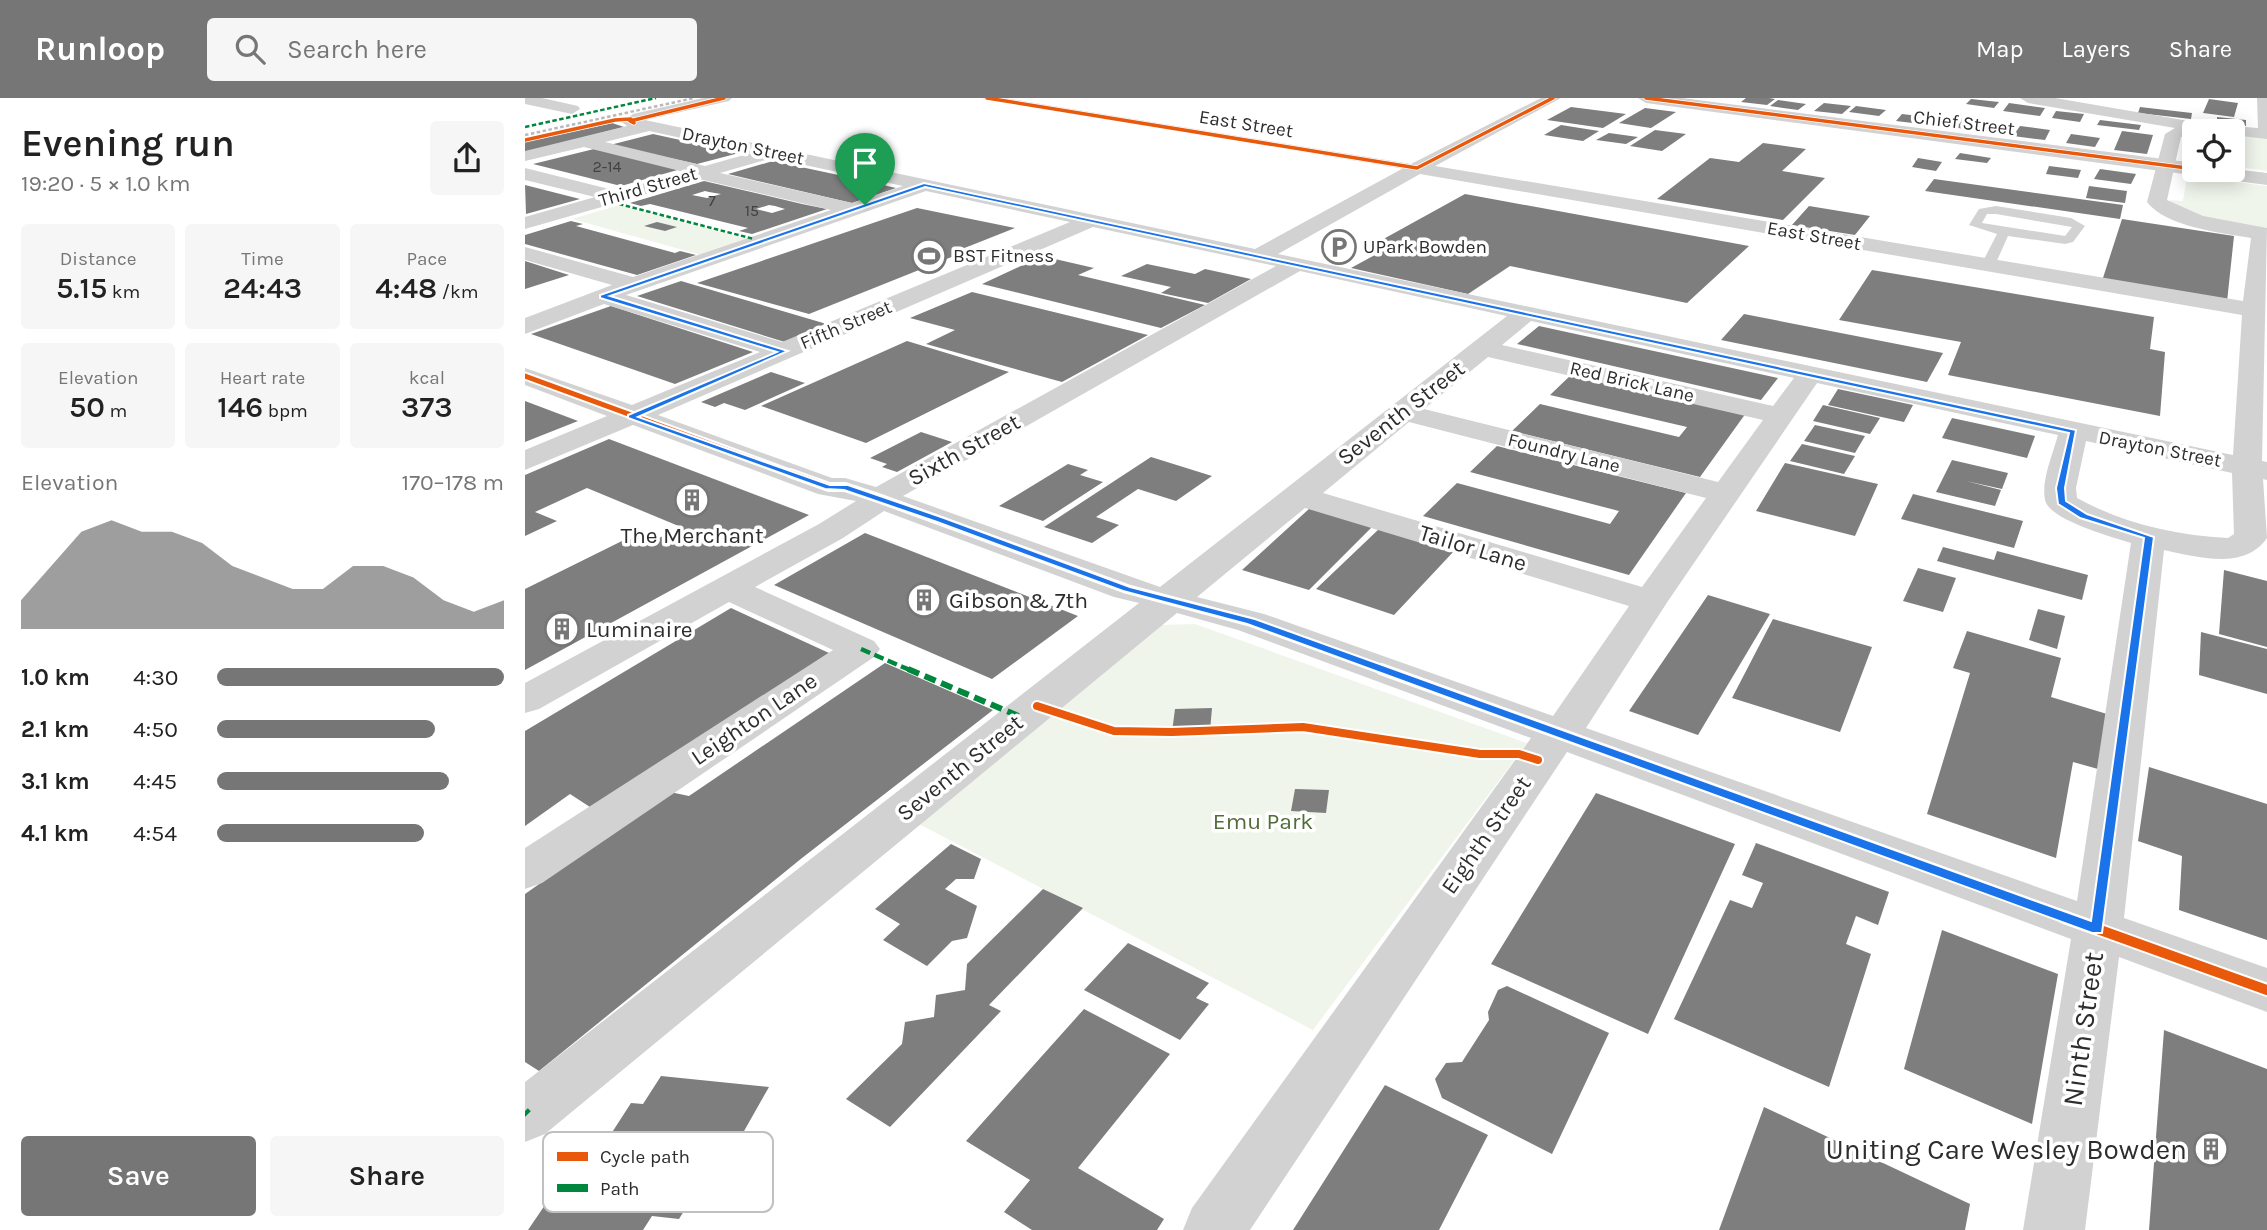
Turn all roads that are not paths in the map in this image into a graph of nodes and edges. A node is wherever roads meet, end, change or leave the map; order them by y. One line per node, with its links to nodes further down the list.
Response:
1 (724, 98): 9 (street, Drayton Street)
2 (987, 98): 16 (lane, East Street)
3 (1553, 98): 16 (street)
4 (1646, 98): 15 (street, Chief Street)
5 (2028, 98): 10 (street)
6 (2265, 98): 11 (street)
7 (525, 99): 8 (street)
8 (572, 109)
9 (649, 126): 12 (street); 13 (street, Drayton Street)
10 (2174, 127): 11 (street); 15 (street)
11 (2267, 134)
12 (583, 142): 14 (street); 18 (street)
13 (771, 152): 18 (street, Third Street); 22 (street, Drayton Street)
14 (525, 156)
15 (2166, 166): 17 (street, Chief Street); 28 (street)
16 (1417, 168): 30 (street); 32 (street, East Street)
17 (2182, 168)
18 (702, 172): 23 (street, Third Street); 24 (street)
19 (525, 174): 23 (street)
20 (2245, 175): 21 (street, Chief Street)
21 (2267, 178)
22 (924, 185): 24 (street); 26 (street, Drayton Street)
23 (616, 197): 25 (street, Third Street)
24 (853, 209): 33 (street)
25 (529, 219)
26 (1090, 221): 30 (street, Drayton Street); 39 (street, Fifth Street)
27 (2004, 232): 27 (lane); 32 (lane)
28 (2264, 233): 35 (street)
29 (525, 253): 33 (street)
30 (1257, 257): 31 (street, Drayton Street)
31 (1295, 265): 36 (street, Drayton Street); 49 (street, Sixth Street)
32 (1988, 265): 35 (street, East Street)
33 (633, 284): 34 (street)
34 (603, 296): 37 (street); 39 (street)
35 (2260, 311): 48 (street)
36 (1525, 314): 38 (street, Seventh Street); 41 (street, Drayton Street)
37 (525, 327)
38 (1483, 348): 43 (street, Seventh Street); 45 (street, Red Brick Lane)
39 (784, 351): 44 (street, Fifth Street)
40 (525, 363): 44 (street)
41 (1810, 374): 45 (street, Eighth Street); 46 (street, Drayton Street)
42 (525, 376): 44 (street)
43 (1402, 412): 50 (street, Foundry Lane); 51 (street, Seventh Street)
44 (640, 413): 47 (street, Fifth Street); 49 (street)
45 (1780, 416): 50 (street, Eighth Street)
46 (2073, 432): 48 (street, Drayton Street); 52 (street)
47 (525, 461)
48 (2257, 469): 52 (street)
49 (863, 493): 53 (street, Sixth Street); 55 (street)
50 (1725, 494): 54 (street, Eighth Street)
51 (1297, 495): 54 (street, Tailor Lane); 55 (street, Seventh Street)
52 (2149, 537): 59 (street, Ninth Street)
53 (727, 588): 56 (street, Sixth Street); 58 (street, Leighton Lane)
54 (1650, 601): 57 (street, Eighth Street)
55 (1167, 602): 57 (street); 61 (street, Seventh Street)
56 (525, 700)
57 (1561, 735): 59 (street); 62 (street, Eighth Street)
58 (525, 871)
59 (2097, 929): 60 (street); 63 (street, Ninth Street)
60 (2267, 990)
61 (525, 1116)
62 (1214, 1230)
63 (2054, 1230)

